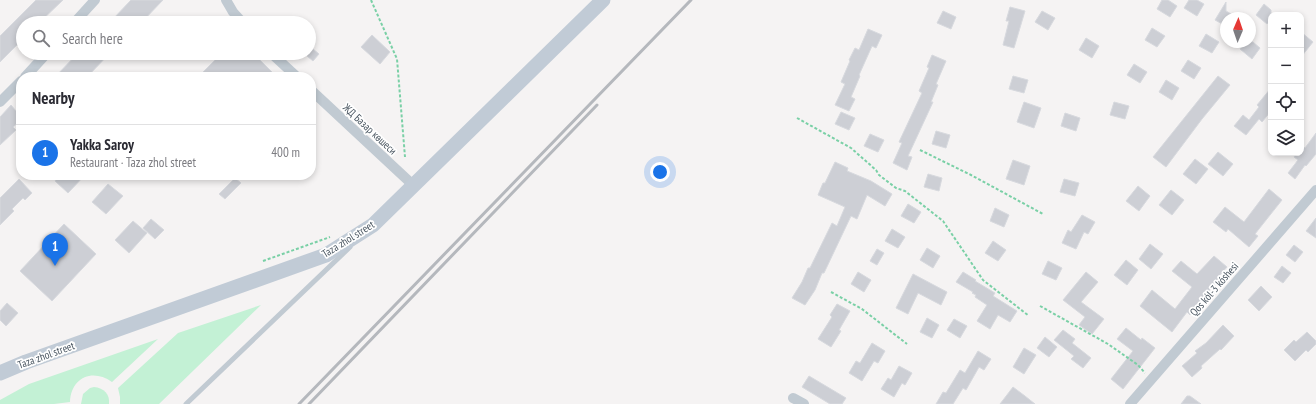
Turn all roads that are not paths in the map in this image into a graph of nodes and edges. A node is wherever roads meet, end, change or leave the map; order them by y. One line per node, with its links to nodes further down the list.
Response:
1 (95, 0): 4 (street)
2 (226, 0): 5 (street)
3 (603, 0): 13 (main road, Taza zhol street)
4 (80, 16)
5 (237, 16)
6 (41, 60): 8 (street)
7 (279, 60): 9 (street)
8 (30, 72)
9 (292, 72)
10 (16, 86): 12 (street)
11 (316, 95): 13 (street, ЖД Базар көшеси)
12 (0, 102)
13 (413, 185): 15 (main road, Taza zhol street)
14 (1316, 190): 20 (street, Qos kól-3 kóshesi)
15 (373, 226): 16 (main road, Taza zhol street); 18 (lane)
16 (0, 374)
17 (793, 398): 19 (street)
18 (186, 404)
19 (804, 404)
20 (1130, 404)

